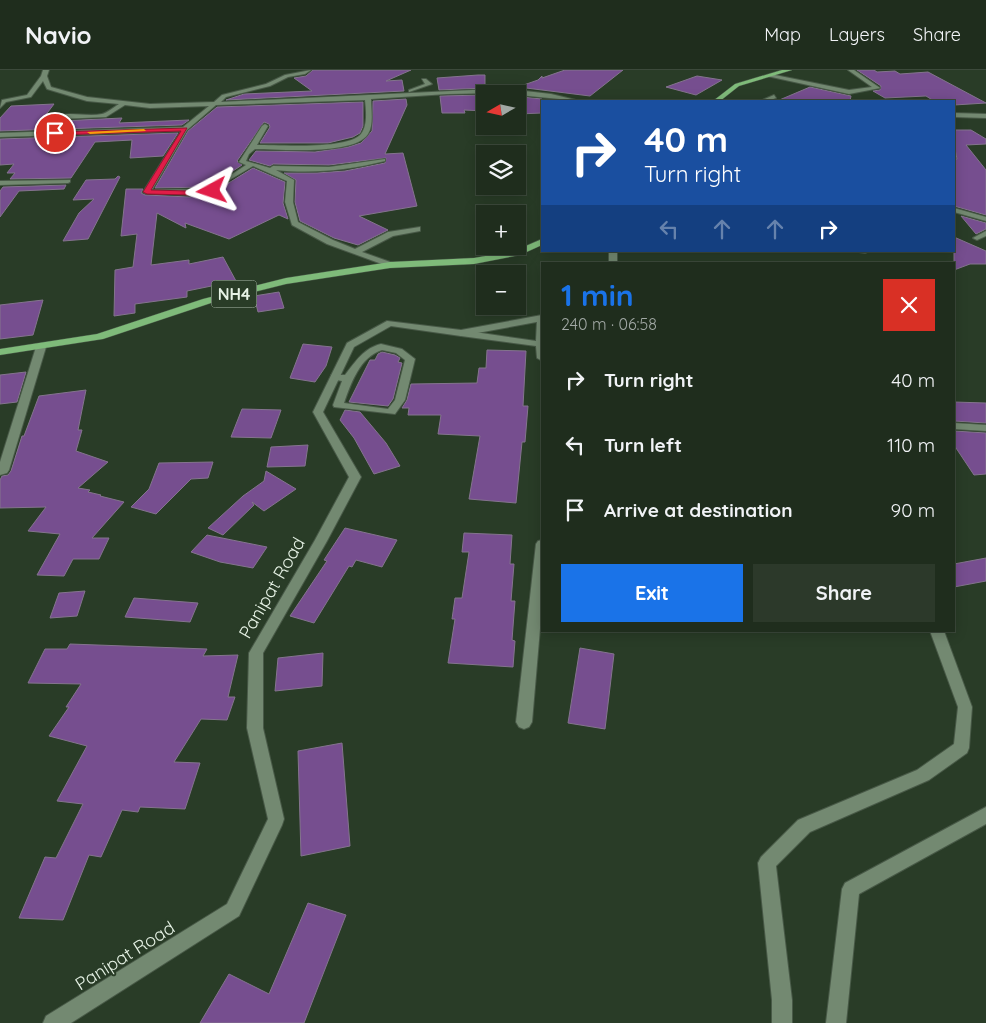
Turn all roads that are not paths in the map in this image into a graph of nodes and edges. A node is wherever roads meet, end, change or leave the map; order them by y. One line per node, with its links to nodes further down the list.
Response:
1 (308, 70): 14 (street)
2 (789, 70): 5 (highway)
3 (851, 70): 5 (street)
4 (45, 73): 13 (street); 15 (street)
5 (770, 76): 11 (highway)
6 (424, 80): 7 (street)
7 (381, 97): 9 (street); 10 (street)
8 (774, 97): 12 (street)
9 (368, 98): 14 (street); 22 (street)
10 (563, 100)
11 (718, 100)
12 (765, 100)
13 (123, 104): 14 (street); 18 (street)
14 (215, 104): 20 (street)
15 (0, 106)
16 (955, 115): 17 (street)
17 (986, 116)
18 (48, 124)
19 (265, 126): 22 (street)
20 (185, 129): 21 (street); 24 (street)
21 (0, 135)
22 (253, 147): 24 (street)
23 (383, 160): 25 (street)
24 (252, 164): 25 (street)
25 (261, 166): 34 (street)
26 (68, 181): 27 (street)
27 (0, 183)
28 (955, 210): 29 (street)
29 (986, 219)
30 (417, 230): 34 (street)
31 (986, 233): 32 (street)
32 (977, 238)
33 (541, 242): 35 (highway, NH4)
34 (355, 252): 35 (street)
35 (390, 265): 40 (highway, NH4)
36 (541, 319): 38 (street, Panipat Road)
37 (541, 332): 39 (street)
38 (461, 333): 39 (street); 43 (street, Panipat Road)
39 (540, 344): 41 (street)
40 (41, 347): 42 (highway, NH4); 46 (street)
41 (541, 351)
42 (0, 352)
43 (341, 378): 43 (street); 51 (street, Panipat Road)
44 (955, 426): 45 (street)
45 (986, 428)
46 (0, 471)
47 (541, 571): 49 (street)
48 (937, 632): 52 (street)
49 (524, 722)
50 (986, 815): 53 (street)
51 (53, 1023)
52 (782, 1023)
53 (836, 1023)

